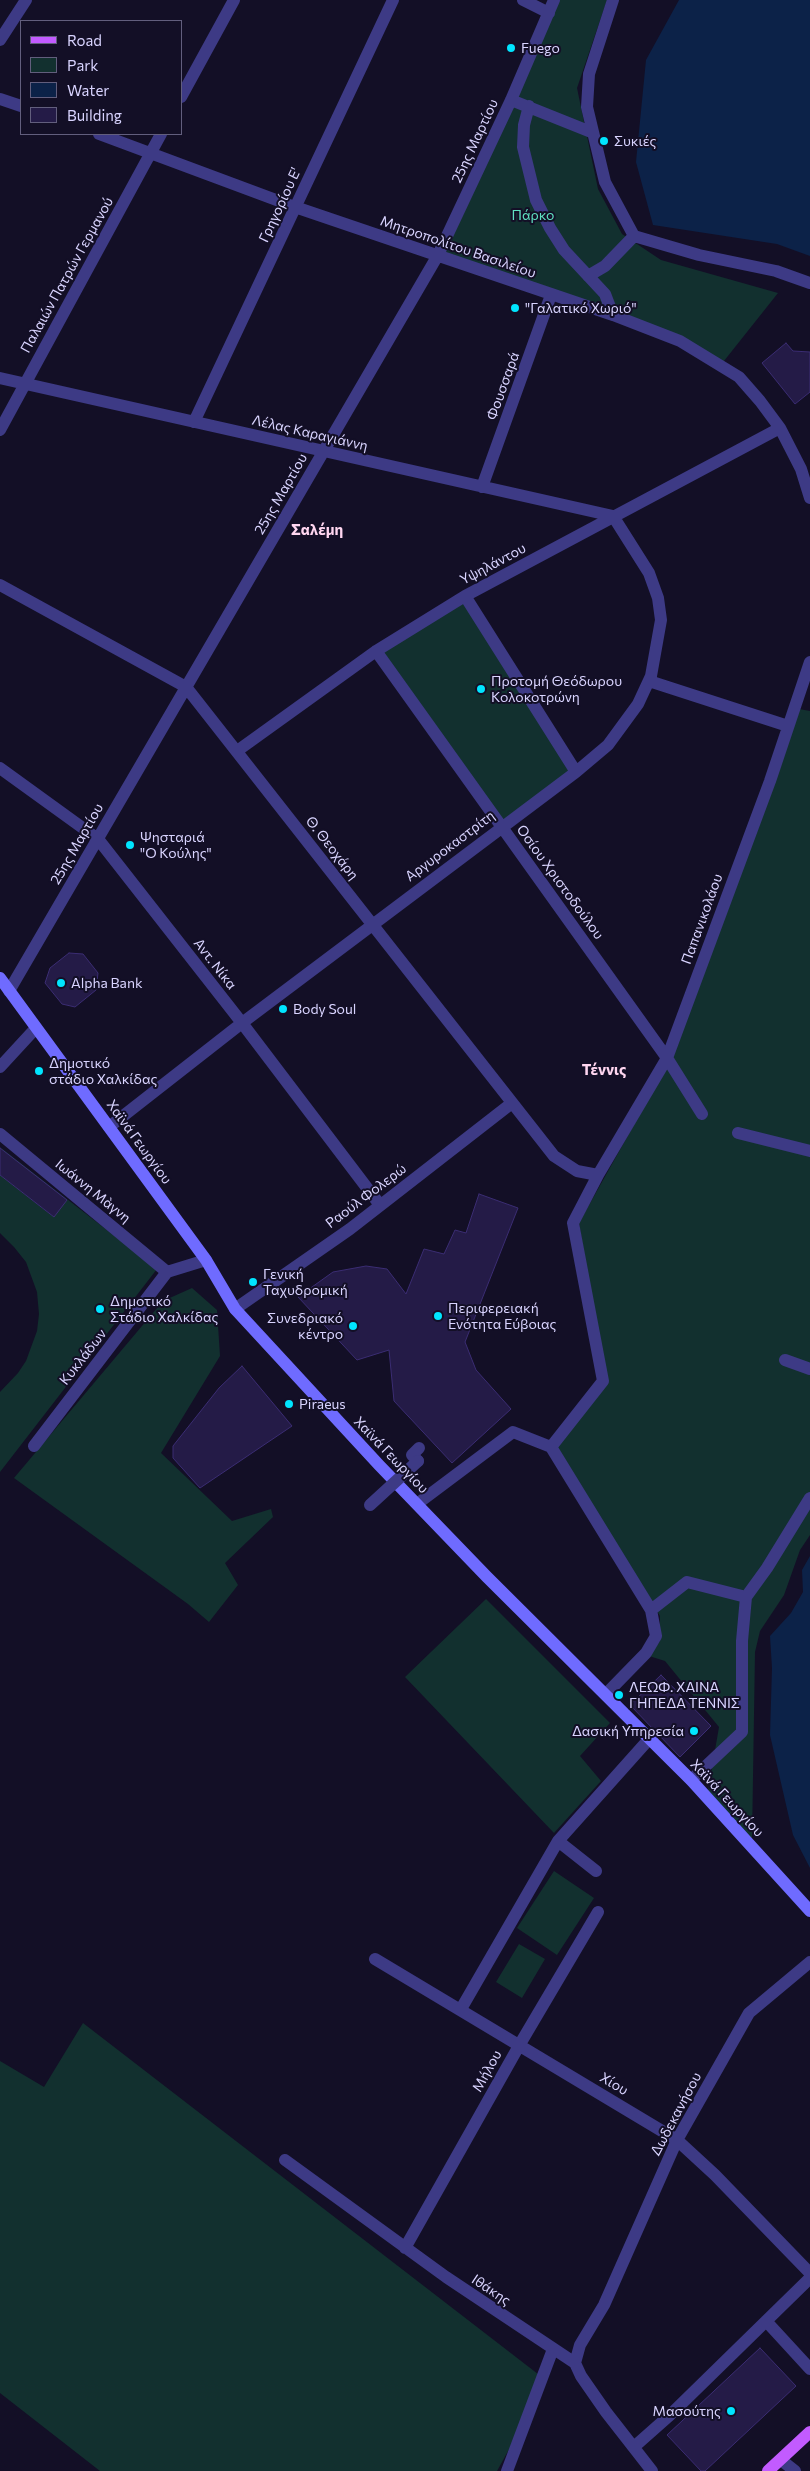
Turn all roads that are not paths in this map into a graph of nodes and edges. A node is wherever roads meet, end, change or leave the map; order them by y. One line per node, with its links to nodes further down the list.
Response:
1 (26, 0): 8 (street)
2 (234, 0): 9 (street)
3 (393, 0): 18 (street, Γρηγορίου Ε')
4 (523, 0): 7 (street)
5 (554, 0): 7 (street, 25ης Μαρτίου)
6 (613, 0): 14 (street)
7 (548, 13): 11 (street, 25ης Μαρτίου)
8 (0, 40)
9 (182, 95)
10 (0, 99): 12 (street)
11 (511, 100): 13 (street); 20 (street, 25ης Μαρτίου)
12 (20, 106)
13 (529, 106): 14 (street); 21 (street)
14 (591, 132): 19 (street)
15 (102, 135): 17 (street, Μητροπολίτου Βασιλείου)
16 (160, 135): 17 (street, Παλαιών Πατρών Γερμανού)
17 (151, 152): 18 (street, Μητροπολίτου Βασιλείου); 26 (street, Παλαιών Πατρών Γερμανού)
18 (295, 207): 20 (street, Μητροπολίτου Βασιλείου); 27 (street, Γρηγορίου Ε')
19 (634, 236): 21 (street); 22 (street)
20 (438, 255): 23 (street, Μητροπολίτου Βασιλείου); 30 (street, 25ης Μαρτίου)
21 (588, 276): 24 (street)
22 (810, 283)
23 (551, 295): 24 (street, Μητροπολίτου Βασιλείου); 31 (street, Φουσσαρά)
24 (613, 315): 28 (street, Μητροπολίτου Βασιλείου)
25 (0, 378): 26 (street, Λέλας Καραγιάννη)
26 (25, 384): 27 (street, Λέλας Καραγιάννη); 29 (street, Παλαιών Πατρών Γερμανού)
27 (194, 422): 30 (street, Λέλας Καραγιάννη)
28 (780, 428): 32 (street); 33 (street, Υψηλάντου)
29 (0, 430)
30 (324, 451): 31 (street, Λέλας Καραγιάννη); 39 (street, 25ης Μαρτίου)
31 (482, 486): 33 (street, Λέλας Καραγιάννη)
32 (810, 498)
33 (613, 516): 35 (street, Υψηλάντου); 38 (street, Αργυροκαστρίτη)
34 (0, 585): 39 (street, Θ. Θεοχάρη)
35 (465, 596): 36 (street, Υψηλάντου); 43 (street)
36 (376, 651): 41 (street, Υψηλάντου); 44 (street, Οσίου Χριστοδούλου)
37 (810, 662): 40 (street, Παπανικολάου)
38 (649, 681): 40 (street); 43 (street, Αργυροκαστρίτη)
39 (186, 687): 41 (street, Θ. Θεοχάρη); 45 (street, 25ης Μαρτίου)
40 (788, 726): 51 (street, Παπανικολάου)
41 (237, 752): 46 (street, Θ. Θεοχάρη)
42 (0, 768): 45 (street, Αντ. Νίκα)
43 (576, 772): 44 (street, Αργυροκαστρίτη)
44 (501, 826): 46 (street, Αργυροκαστρίτη); 51 (street, Οσίου Χριστοδούλου)
45 (98, 839): 48 (street, 25ης Μαρτίου); 49 (street, Αντ. Νίκα)
46 (372, 924): 49 (street, Αργυροκαστρίτη); 53 (street, Θ. Θεοχάρη)
47 (0, 978): 48 (main road, Χαϊνά Γεωργίου)
48 (9, 991): 50 (main road, Χαϊνά Γεωργίου)
49 (242, 1023): 55 (street, Αργυροκαστρίτη); 60 (street, Αντ. Νίκα)
50 (35, 1029): 52 (street); 55 (main road, Χαϊνά Γεωργίου)
51 (667, 1058): 54 (street, Οσίου Χριστοδούλου); 59 (street, Παπανικολάου)
52 (0, 1067)
53 (512, 1104): 59 (street, Θ. Θεοχάρη); 60 (street, Ραούλ Φολερώ)
54 (702, 1114)
55 (109, 1128): 61 (main road, Χαϊνά Γεωργίου)
56 (738, 1133): 58 (street)
57 (0, 1134): 62 (street, Ιωάννη Μὰγνη)
58 (810, 1152)
59 (598, 1175): 67 (street, Παπανικολάου)
60 (380, 1205): 63 (street, Ραούλ Φολερώ)
61 (206, 1260): 62 (street); 63 (main road, Χαϊνά Γεωργίου)
62 (167, 1272): 66 (street, Κυκλάδων)
63 (236, 1309): 70 (main road, Χαϊνά Γεωργίου)
64 (785, 1360): 65 (street)
65 (810, 1369)
66 (34, 1446)
67 (551, 1447): 70 (street); 73 (street)
68 (419, 1448): 71 (street, bridge)
69 (810, 1498): 72 (street)
70 (417, 1504): 74 (main road, Χαϊνά Γεωργίου)
71 (370, 1505)
72 (746, 1597): 73 (street); 76 (street)
73 (651, 1610): 74 (street)
74 (606, 1694): 75 (main road, Χαϊνά Γεωργίου)
75 (650, 1738): 76 (main road, Χαϊνά Γεωργίου); 77 (street)
76 (691, 1780): 79 (main road, Χαϊνά Γεωργίου)
77 (558, 1841): 78 (street); 83 (street)
78 (596, 1871)
79 (810, 1911)
80 (598, 1912): 84 (street, Μήλου)
81 (375, 1958): 83 (street, Χίου)
82 (810, 1962): 85 (street, Δωδεκανήσου)
83 (461, 2009): 84 (street, Χίου)
84 (520, 2044): 85 (street, Χίου); 87 (street, Μήλου)
85 (677, 2140): 88 (street, Χίου); 92 (street, Δωδεκανήσου)
86 (285, 2160): 87 (street, Ιθάκης)
87 (405, 2248): 91 (street, Ιθάκης)
88 (810, 2273)
89 (810, 2278): 90 (street)
90 (766, 2321): 93 (street); 95 (street)
91 (553, 2349): 92 (street, Ιθάκης); 97 (street)
92 (575, 2363): 95 (street, Ιθάκης)
93 (810, 2369)
94 (810, 2432): 96 (main road)
95 (635, 2446): 98 (street, Ιθάκης)
96 (782, 2460): 99 (main road); 100 (street)
97 (507, 2471)
98 (652, 2471)
99 (768, 2471)
100 (795, 2471)

